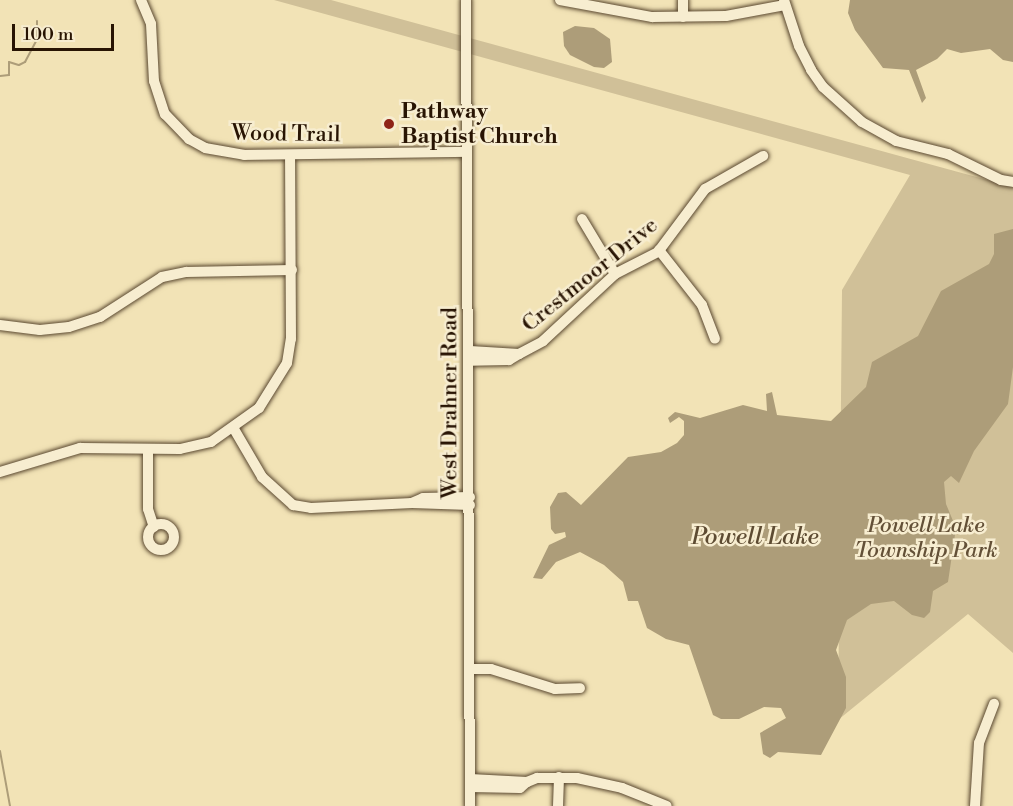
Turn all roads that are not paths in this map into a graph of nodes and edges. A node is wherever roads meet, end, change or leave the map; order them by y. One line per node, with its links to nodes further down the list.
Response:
1 (141, 0): 8 (street, Wood Trail)
2 (466, 0): 7 (street, West Drahner Road)
3 (560, 0): 6 (street)
4 (683, 0): 6 (street)
5 (785, 3): 6 (street); 10 (street)
6 (683, 17)
7 (467, 152): 8 (street, Wood Trail); 17 (street, West Drahner Road)
8 (290, 154): 13 (street)
9 (763, 156): 12 (street, Crestmoor Drive)
10 (1013, 182)
11 (582, 219): 14 (street)
12 (660, 250): 14 (street, Crestmoor Drive); 16 (street)
13 (292, 270): 15 (street); 18 (street)
14 (615, 274): 17 (street, Crestmoor Drive)
15 (0, 325)
16 (715, 339)
17 (470, 356): 21 (street, West Drahner Road)
18 (234, 429): 19 (street); 21 (street)
19 (148, 449): 20 (street); 22 (street)
20 (0, 472)
21 (470, 501): 23 (street, West Drahner Road)
22 (154, 527)
23 (470, 669): 24 (street); 27 (street, West Drahner Road)
24 (580, 688)
25 (994, 704): 31 (street)
26 (559, 777): 27 (street); 29 (street); 30 (street)
27 (470, 783): 28 (street, West Drahner Road)
28 (470, 806)
29 (558, 806)
30 (667, 806)
31 (975, 806)

